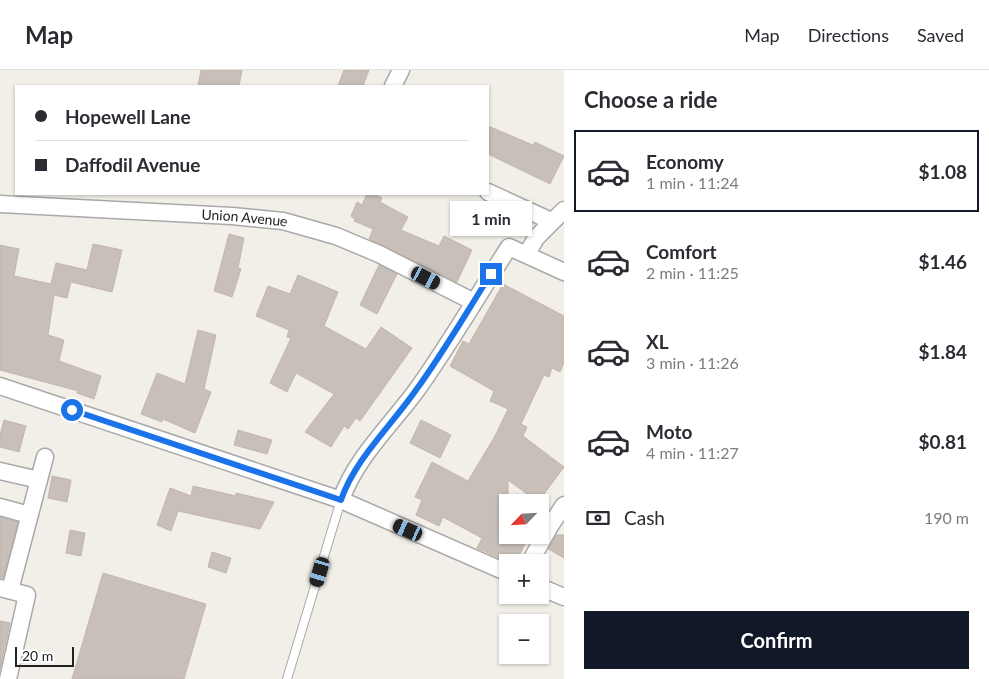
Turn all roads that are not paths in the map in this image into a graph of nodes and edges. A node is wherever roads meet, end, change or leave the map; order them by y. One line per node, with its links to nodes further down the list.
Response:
1 (401, 70): 2 (street)
2 (394, 85)
3 (489, 192): 6 (street)
4 (0, 204): 9 (street, Union Avenue)
5 (564, 210): 6 (street)
6 (551, 221): 7 (street)
7 (528, 254): 8 (street); 9 (street)
8 (564, 272)
9 (474, 302): 14 (street)
10 (0, 386): 14 (street)
11 (45, 457): 13 (street)
12 (0, 471): 13 (street)
13 (39, 480): 17 (street)
14 (341, 500): 19 (street); 24 (lane)
15 (564, 505): 18 (street)
16 (0, 507): 17 (street)
17 (29, 515): 20 (street)
18 (534, 554)
19 (499, 569)
20 (5, 589): 23 (street)
21 (549, 591): 22 (street)
22 (564, 597)
23 (8, 679)
24 (287, 679)

